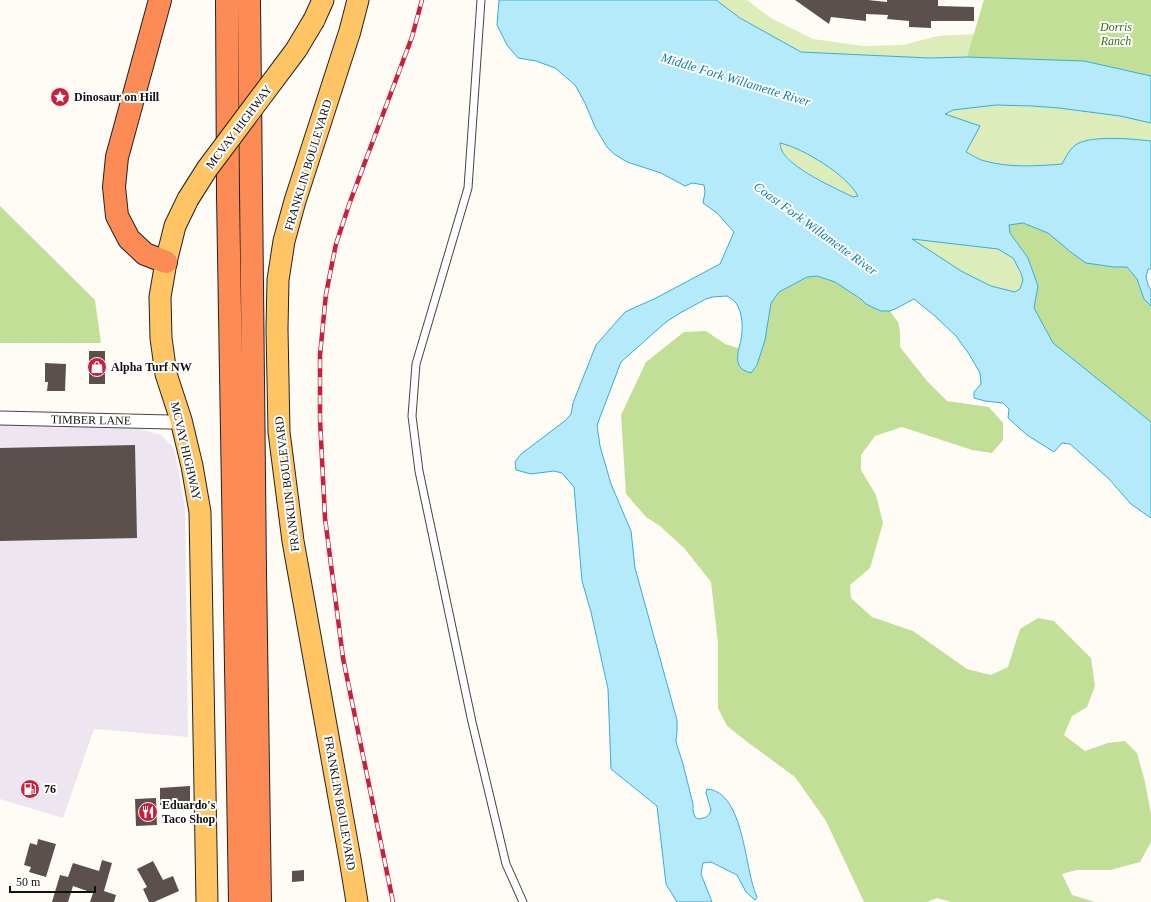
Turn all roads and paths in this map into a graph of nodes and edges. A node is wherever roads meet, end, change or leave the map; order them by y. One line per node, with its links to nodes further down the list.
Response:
1 (160, 0): 7 (highway)
2 (226, 0): 11 (highway)
3 (249, 0): 12 (highway)
4 (323, 0): 7 (main road, MCVAY HIGHWAY, bridge)
5 (358, 0): 13 (main road, FRANKLIN BOULEVARD)
6 (481, 0): 14 (lane)
7 (166, 262): 9 (main road, MCVAY HIGHWAY)
8 (0, 418): 9 (street, TIMBER LANE)
9 (182, 420): 10 (main road, MCVAY HIGHWAY)
10 (207, 902)
11 (240, 902)
12 (260, 902)
13 (357, 902)
14 (523, 902)

